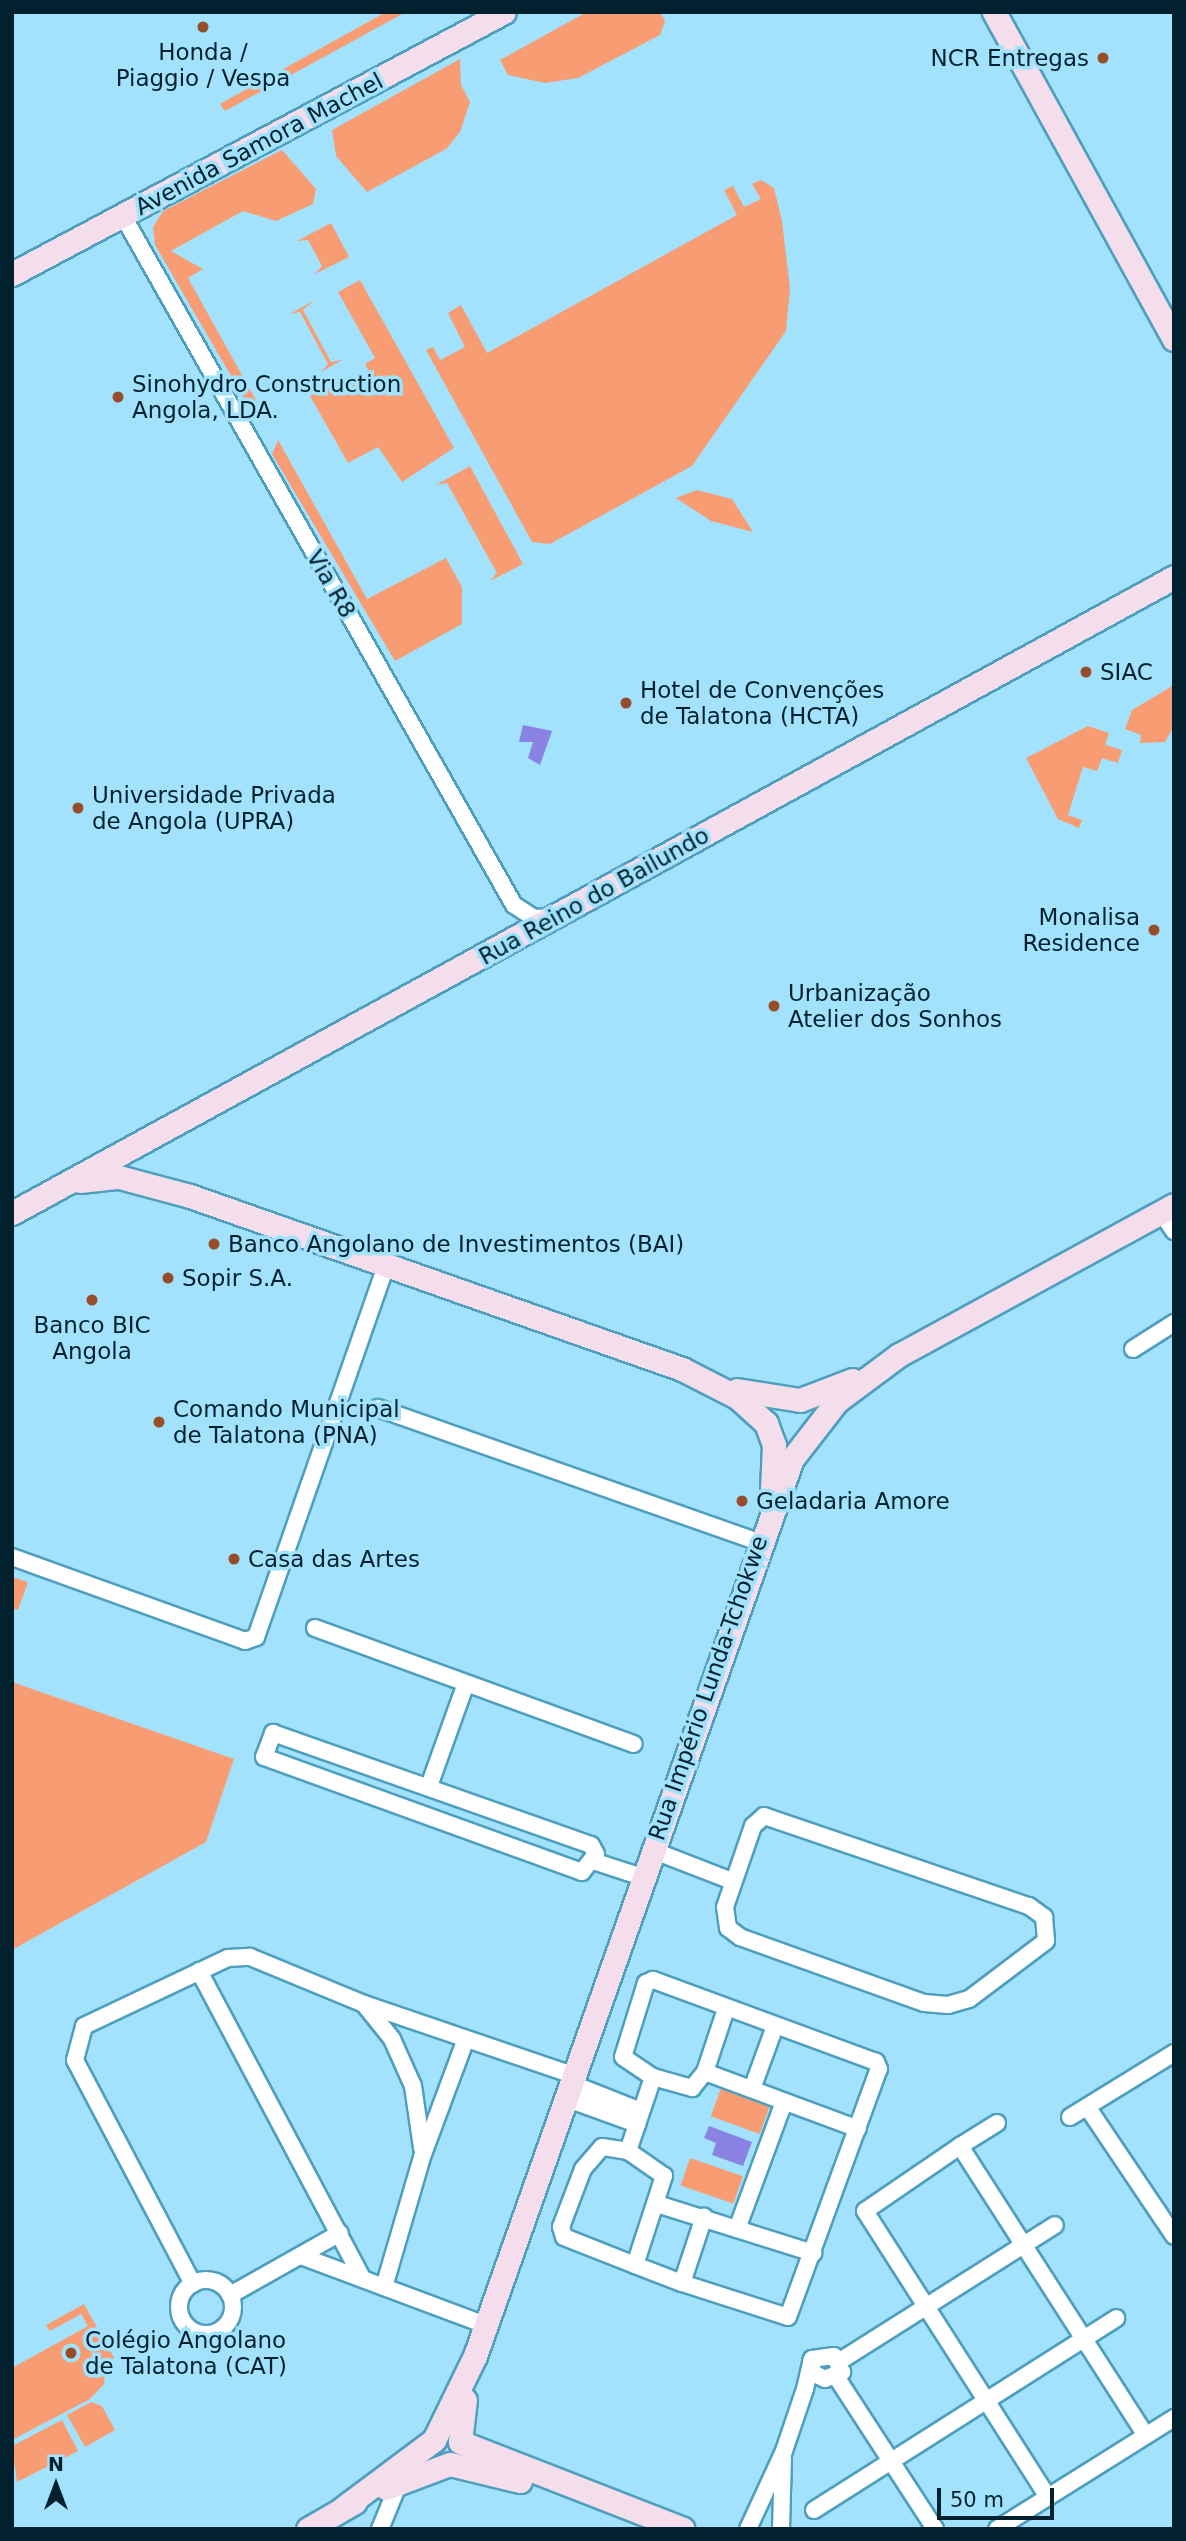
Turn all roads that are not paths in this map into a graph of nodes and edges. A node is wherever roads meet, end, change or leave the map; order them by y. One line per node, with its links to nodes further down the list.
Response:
1 (504, 12): 3 (street, Avenida Samora Machel)
2 (994, 12): 5 (street)
3 (123, 216): 4 (street, Avenida Samora Machel); 7 (street, Via R8)
4 (12, 274)
5 (1174, 339)
6 (1174, 577): 7 (street, Rua Reino do Bailundo)
7 (562, 914): 8 (street, Rua Reino do Bailundo)
8 (54, 1190): 9 (street, Rua Reino do Bailundo); 11 (street)
9 (12, 1213)
10 (1170, 1216): 14 (street, Rua Império Lunda-Tchokwe)
11 (386, 1265): 15 (street); 19 (street)
12 (1174, 1323): 13 (street)
13 (1133, 1349)
14 (899, 1355): 15 (street); 17 (street, Rua Império Lunda-Tchokwe)
15 (682, 1369): 17 (street)
16 (378, 1408): 18 (street)
17 (768, 1516): 18 (street, Rua Império Lunda-Tchokwe)
18 (758, 1542): 24 (street, Rua Império Lunda-Tchokwe)
19 (12, 1557)
20 (315, 1628): 21 (street)
21 (466, 1683): 22 (street); 23 (street)
22 (634, 1744)
23 (429, 1786): 25 (street); 25 (street)
24 (652, 1850): 26 (street, Rua Império Lunda-Tchokwe); 27 (street)
25 (593, 1861): 26 (street)
26 (642, 1877): 36 (street, Rua Império Lunda-Tchokwe)
27 (732, 1881): 27 (street)
28 (199, 1971): 29 (street); 52 (street); 59 (street)
29 (364, 2004): 32 (street); 46 (street)
30 (726, 2009): 31 (street); 34 (street); 35 (street)
31 (775, 2026): 37 (street); 43 (street)
32 (466, 2039): 36 (street); 46 (street)
33 (1174, 2053): 39 (street)
34 (705, 2072): 35 (street); 37 (street)
35 (653, 2077): 40 (street)
36 (570, 2085): 40 (street); 64 (street, Rua Império Lunda-Tchokwe)
37 (752, 2089): 38 (street)
38 (784, 2102): 43 (street); 50 (street)
39 (1088, 2108): 41 (street); 51 (street)
40 (639, 2117): 45 (street)
41 (1070, 2117)
42 (997, 2123): 44 (street)
43 (858, 2129): 54 (street)
44 (960, 2146): 53 (street); 62 (street)
45 (628, 2151): 47 (street); 56 (street)
46 (422, 2157): 60 (street)
47 (657, 2204): 48 (street); 56 (street)
48 (704, 2217): 50 (street); 58 (street)
49 (1055, 2225): 53 (street)
50 (737, 2229): 54 (street)
51 (1172, 2230)
52 (340, 2233): 55 (street); 57 (street)
53 (1021, 2247): 62 (street); 65 (street)
54 (813, 2253): 58 (street)
55 (302, 2256): 57 (street); 61 (street)
56 (635, 2265): 58 (street)
57 (363, 2279): 60 (street)
58 (682, 2283)
59 (193, 2284): 61 (street); 61 (street)
60 (384, 2287): 64 (street)
61 (230, 2295)
62 (924, 2307): 67 (street); 72 (street)
63 (1116, 2318): 65 (street)
64 (486, 2325): 66 (street, Rua Império Lunda-Tchokwe)
65 (1083, 2338): 72 (street); 74 (street)
66 (475, 2356): 75 (street, Rua Império Lunda-Tchokwe); 76 (street, Rua Império Lunda-Tchokwe)
67 (841, 2361): 68 (street); 70 (street)
68 (811, 2362): 69 (street); 71 (street)
69 (820, 2377): 70 (street); 71 (street)
70 (837, 2378): 78 (street)
71 (805, 2389): 77 (street)
72 (987, 2402): 78 (street); 81 (street)
73 (1174, 2418): 74 (street)
74 (1145, 2434): 81 (street)
75 (434, 2440): 76 (street); 79 (street); 83 (street, Rua Império Lunda-Tchokwe)
76 (460, 2442): 79 (street, Rua Império Lunda-Tchokwe); 82 (street)
77 (784, 2451): 85 (street); 89 (street)
78 (892, 2460): 84 (street); 90 (street)
79 (450, 2464): 80 (street, Rua Império Lunda-Tchokwe); 82 (street)
80 (400, 2481): 83 (street, Rua Império Lunda-Tchokwe); 87 (street)
81 (1047, 2496): 91 (street)
82 (598, 2500): 88 (street)
83 (342, 2508): 86 (street, Rua Império Lunda-Tchokwe)
84 (814, 2510)
85 (754, 2527)
86 (308, 2529)
87 (380, 2529)
88 (683, 2529)
89 (781, 2529)
90 (935, 2529)
91 (997, 2529)

